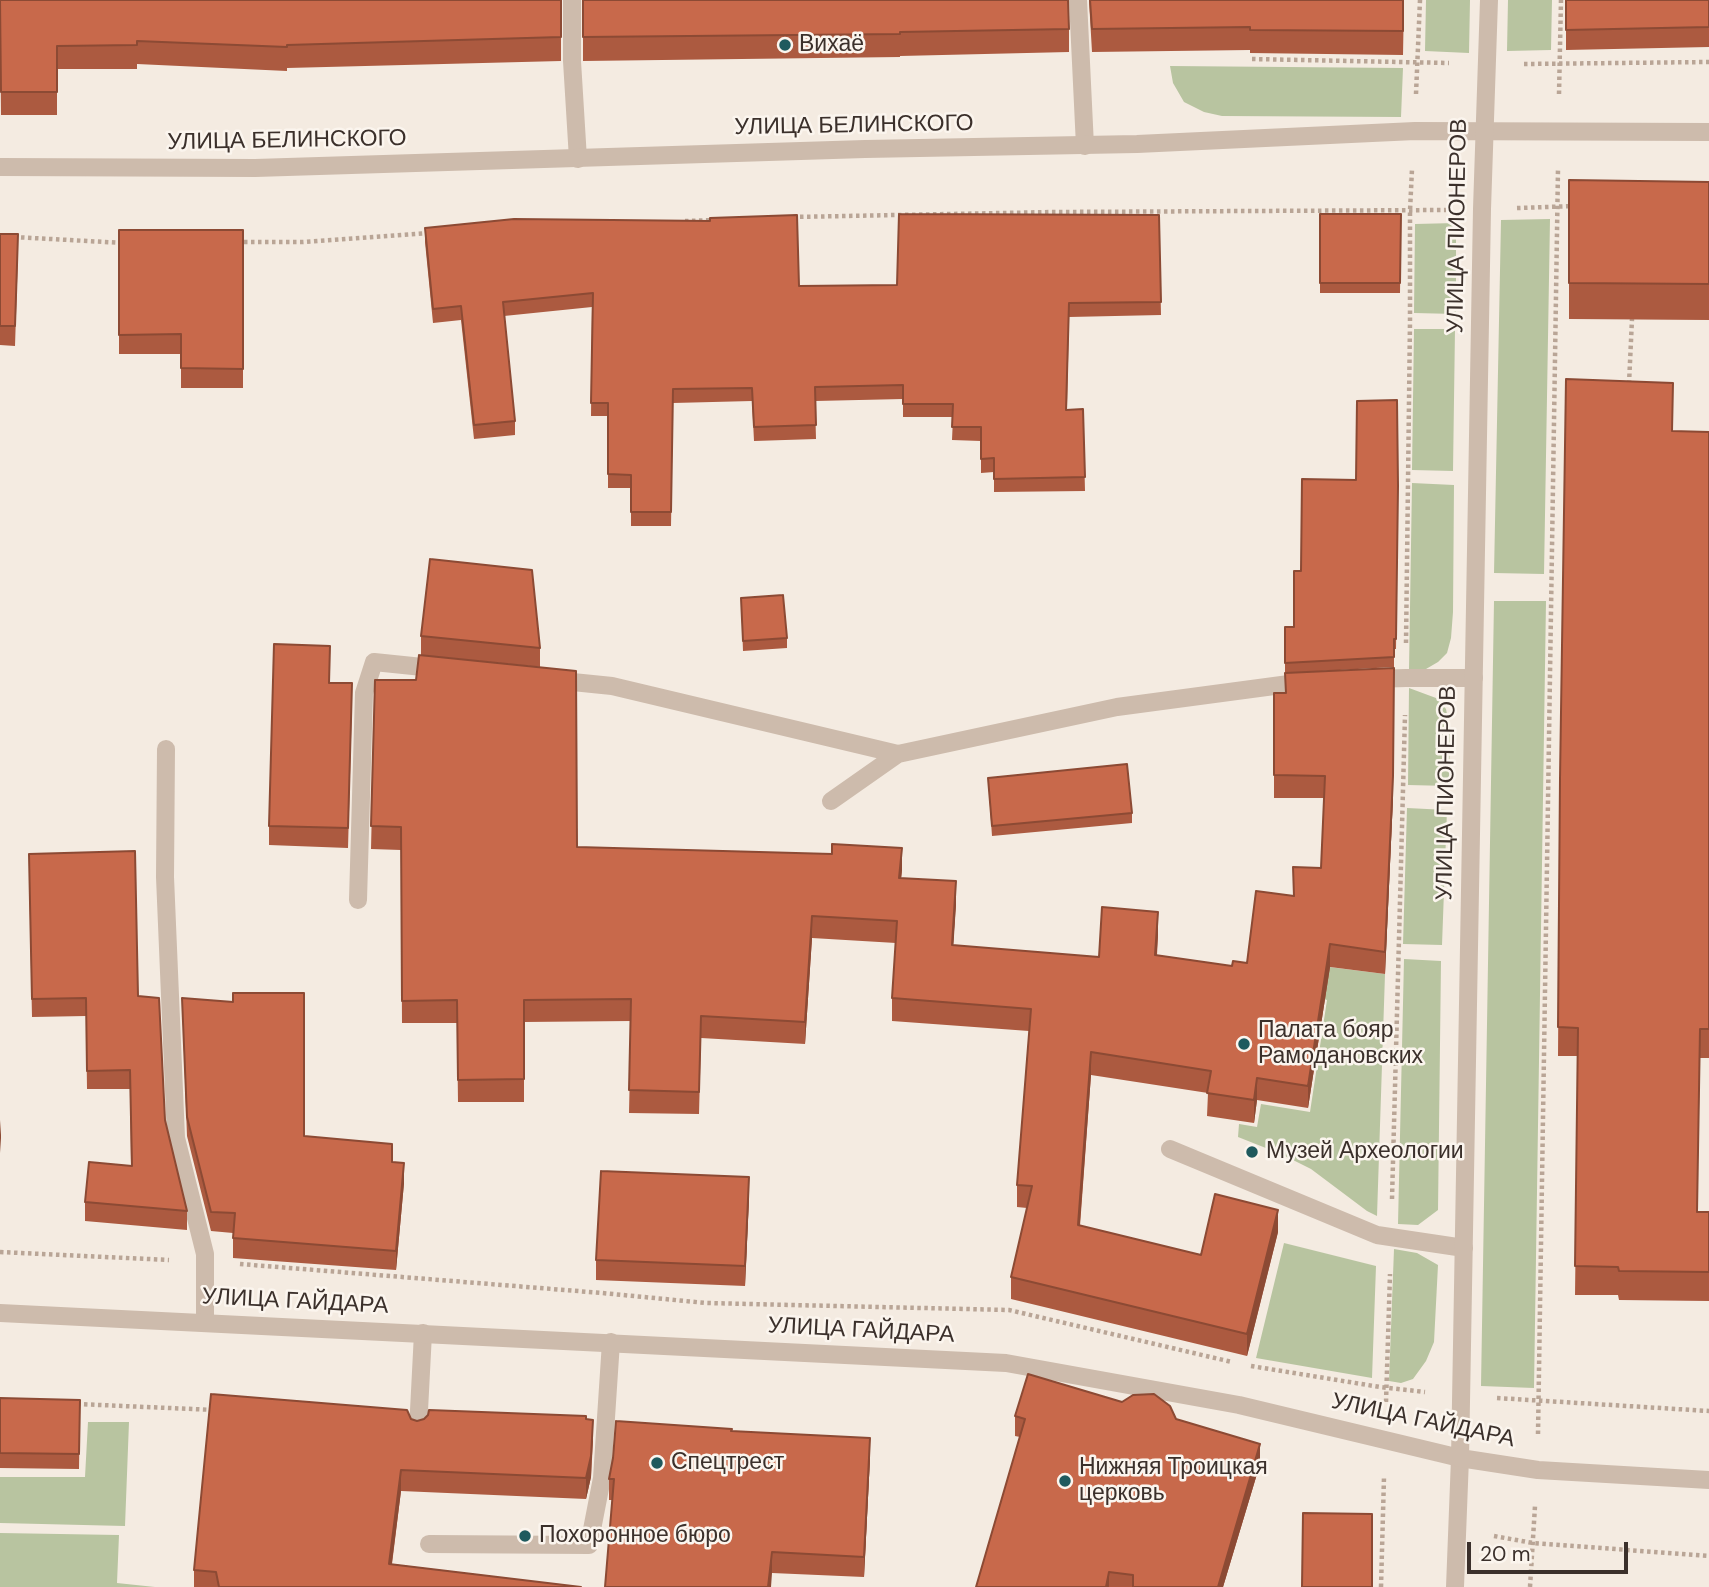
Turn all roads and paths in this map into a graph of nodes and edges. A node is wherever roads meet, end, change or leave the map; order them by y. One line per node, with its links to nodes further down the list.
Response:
1 (572, 0): 11 (street)
2 (1078, 0): 10 (street)
3 (1420, 0): 6 (path)
4 (1489, 0): 7 (street, УЛИЦА ПИОНЕРОВ)
5 (1561, 0): 8 (path)
6 (1415, 131): 7 (street, УЛИЦА БЕЛИНСКОГО); 10 (street, УЛИЦА БЕЛИНСКОГО); 16 (path)
7 (1484, 131): 8 (street, УЛИЦА БЕЛИНСКОГО); 15 (street, УЛИЦА ПИОНЕРОВ)
8 (1559, 131): 9 (street, УЛИЦА БЕЛИНСКОГО); 13 (path)
9 (1709, 132)
10 (1085, 146): 11 (street, УЛИЦА БЕЛИНСКОГО)
11 (578, 159): 12 (street, УЛИЦА БЕЛИНСКОГО)
12 (0, 167)
13 (1558, 206): 14 (path); 15 (path); 48 (path)
14 (1585, 206)
15 (1482, 209): 16 (path); 29 (street, УЛИЦА ПИОНЕРОВ)
16 (1410, 211): 17 (path); 28 (path)
17 (784, 218)
18 (715, 220): 19 (path)
19 (674, 221)
20 (429, 233): 22 (path)
21 (14, 237): 23 (path)
22 (232, 242)
23 (136, 243)
24 (1632, 319): 25 (path)
25 (1629, 387)
26 (453, 670): 35 (street)
27 (533, 678): 33 (street)
28 (1406, 678): 29 (street); 30 (street); 37 (path)
29 (1474, 678): 38 (street, УЛИЦА ПИОНЕРОВ)
30 (1354, 681)
31 (1328, 682): 33 (street)
32 (166, 749): 40 (street)
33 (898, 754): 34 (street)
34 (831, 801)
35 (358, 900)
36 (1170, 1149): 37 (street)
37 (1391, 1237): 38 (street); 46 (path)
38 (1464, 1248): 47 (street, УЛИЦА ПИОНЕРОВ)
39 (0, 1313): 40 (street, УЛИЦА ГАЙДАРА)
40 (205, 1322): 41 (street, УЛИЦА ГАЙДАРА)
41 (423, 1333): 42 (street, УЛИЦА ГАЙДАРА); 45 (street)
42 (611, 1342): 46 (street, УЛИЦА ГАЙДАРА); 51 (street)
43 (69, 1403): 44 (path)
44 (219, 1410)
45 (418, 1430)
46 (1385, 1440): 47 (street, УЛИЦА ГАЙДАРА); 54 (path)
47 (1460, 1458): 48 (street, УЛИЦА ГАЙДАРА); 50 (street, УЛИЦА ПИОНЕРОВ)
48 (1538, 1470): 49 (street, УЛИЦА ГАЙДАРА); 52 (path)
49 (1709, 1480)
50 (1457, 1529): 52 (path); 55 (street, УЛИЦА ПИОНЕРОВ)
51 (429, 1544)
52 (1533, 1544): 53 (path); 56 (path)
53 (1709, 1556)
54 (1381, 1587)
55 (1455, 1587)
56 (1530, 1587)

